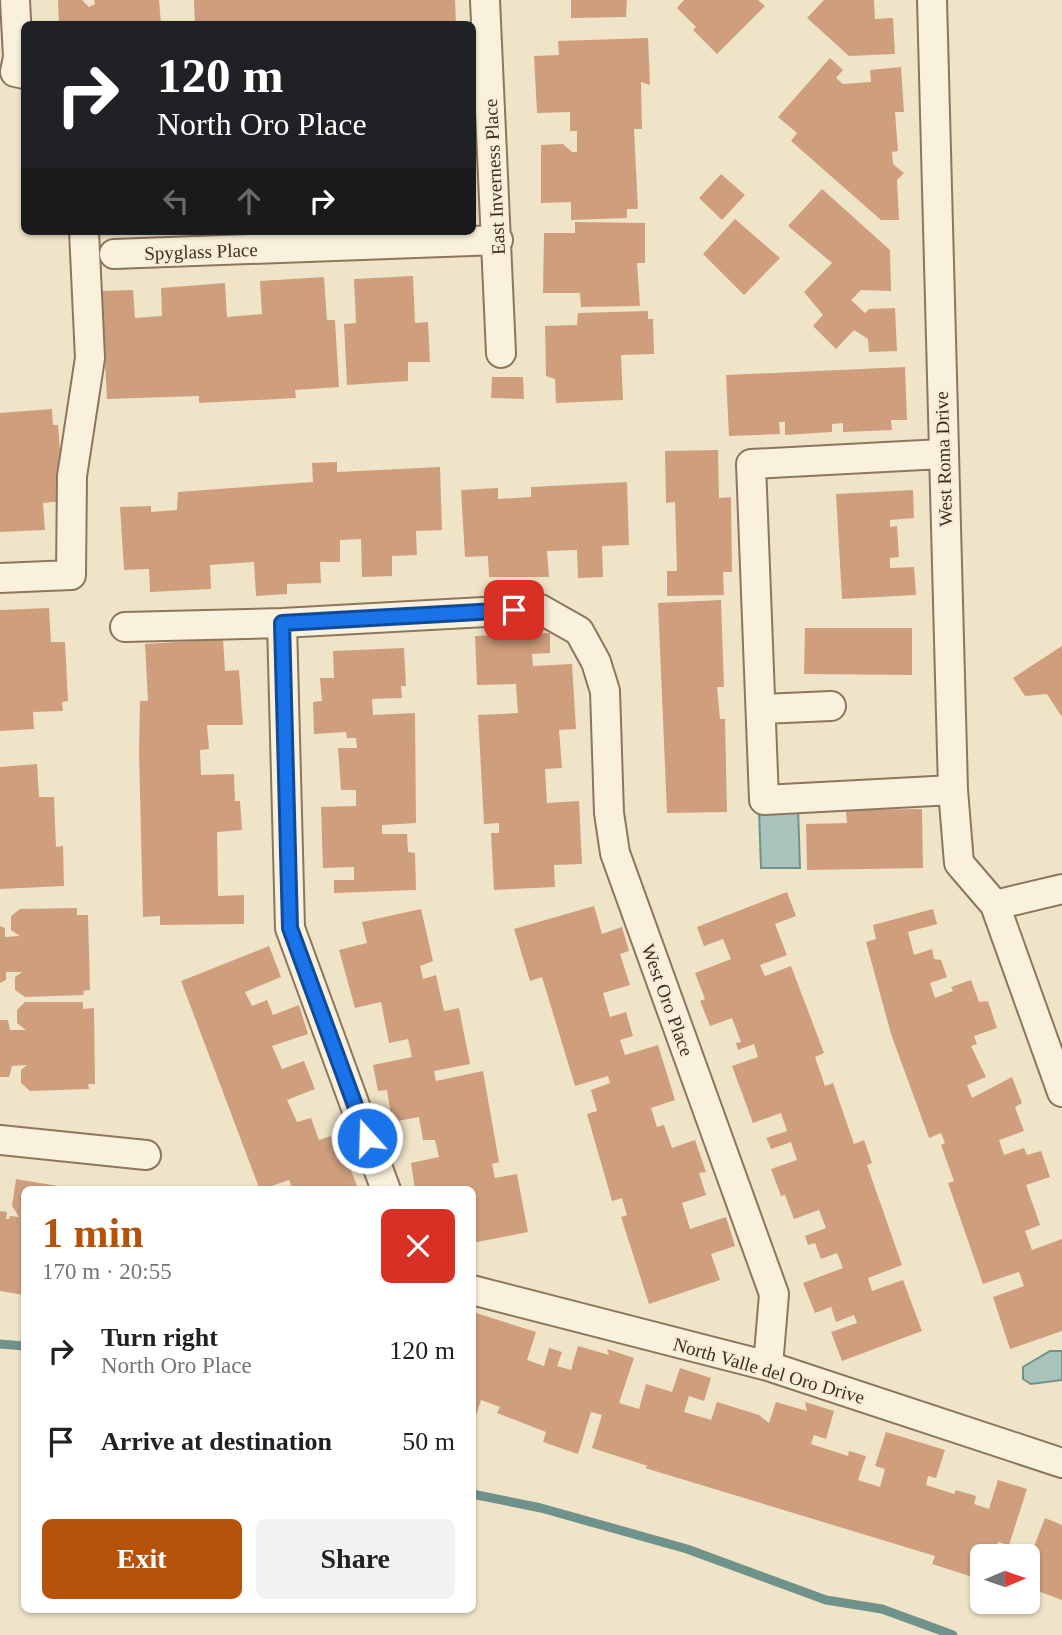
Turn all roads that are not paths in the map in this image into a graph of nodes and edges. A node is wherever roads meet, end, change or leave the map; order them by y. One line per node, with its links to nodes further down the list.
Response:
1 (15, 0): 4 (street)
2 (485, 0): 6 (street, East Inverness Place)
3 (932, 0): 9 (street, West Roma Drive)
4 (21, 65)
5 (84, 235): 10 (street)
6 (498, 240): 7 (street, Spyglass Place); 8 (street, East Inverness Place)
7 (114, 254)
8 (501, 353)
9 (942, 454): 14 (street); 15 (street, West Roma Drive)
10 (0, 578)
11 (282, 623): 12 (street); 21 (street); 23 (street, West Oro Place)
12 (125, 627)
13 (831, 706): 14 (street)
14 (762, 709): 15 (street)
15 (953, 790): 17 (street, West Roma Drive)
16 (1062, 889): 17 (street)
17 (995, 905): 18 (street)
18 (1062, 1092)
19 (0, 1140): 20 (street)
20 (146, 1155)
21 (385, 1186)
22 (476, 1291): 23 (street, North Valle del Oro Drive)
23 (768, 1366): 24 (street, North Valle del Oro Drive)
24 (1062, 1463)

